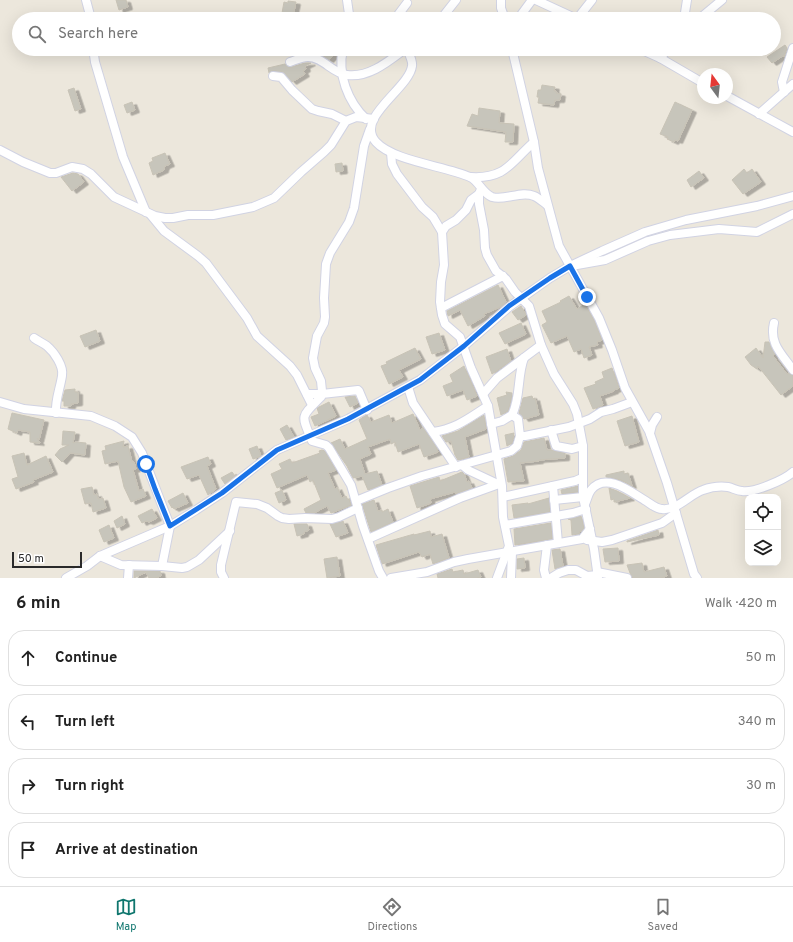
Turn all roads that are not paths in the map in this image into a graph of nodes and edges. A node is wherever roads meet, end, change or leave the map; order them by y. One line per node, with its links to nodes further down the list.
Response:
1 (86, 0): 11 (street)
2 (347, 0): 12 (street)
3 (456, 0): 14 (street)
4 (501, 0): 15 (street)
5 (532, 0): 16 (street)
6 (536, 0): 17 (street)
7 (592, 0): 18 (street)
8 (687, 0): 19 (street)
9 (722, 0): 20 (street)
10 (406, 3): 13 (street)
11 (89, 12)
12 (349, 12)
13 (400, 12)
14 (447, 12)
15 (502, 12)
16 (523, 12)
17 (562, 12)
18 (583, 12)
19 (685, 12)
20 (707, 12)
21 (792, 53): 34 (street)
22 (94, 56): 48 (street)
23 (342, 56): 30 (street)
24 (396, 56): 30 (street)
25 (409, 56): 39 (street)
26 (514, 56): 41 (street)
27 (656, 56): 28 (street)
28 (660, 58): 32 (street)
29 (290, 62): 30 (street)
30 (342, 74): 37 (street)
31 (273, 76): 38 (street)
32 (697, 80)
33 (793, 84): 34 (street)
34 (784, 92): 36 (street)
35 (733, 99): 36 (street)
36 (759, 114): 40 (street)
37 (364, 117): 38 (street); 39 (street)
38 (346, 121): 48 (street)
39 (372, 125): 43 (street); 63 (street)
40 (793, 132)
41 (534, 142): 44 (street); 47 (street)
42 (0, 150): 48 (street)
43 (391, 153): 44 (street); 50 (street)
44 (471, 177): 45 (street)
45 (480, 191): 47 (street); 50 (street); 52 (street)
46 (793, 196): 51 (street)
47 (547, 205): 51 (street)
48 (148, 213): 62 (street)
49 (793, 214): 51 (street)
50 (442, 232): 54 (street)
51 (570, 266): 53 (street); 66 (street)
52 (503, 276): 53 (street); 54 (street)
53 (521, 299): 57 (street); 58 (street)
54 (441, 308): 58 (street)
55 (774, 323): 60 (street)
56 (34, 338): 70 (street)
57 (541, 345): 59 (street); 73 (street)
58 (464, 346): 61 (street); 64 (street)
59 (524, 358): 64 (street); 71 (street)
60 (793, 370)
61 (408, 387): 69 (street); 76 (street)
62 (307, 394): 63 (street); 67 (street)
63 (322, 394): 67 (street); 69 (street)
64 (483, 394): 68 (street)
65 (0, 402): 70 (street)
66 (632, 402): 73 (street); 77 (street)
67 (312, 405): 78 (street)
68 (488, 406): 74 (street); 76 (street)
69 (366, 410): 78 (street)
70 (56, 413): 96 (street)
71 (512, 415): 74 (street); 79 (street)
72 (657, 417): 77 (street)
73 (579, 422): 75 (street); 80 (street)
74 (491, 424): 81 (street)
75 (551, 430): 79 (street); 80 (street)
76 (433, 432): 83 (street)
77 (650, 434): 93 (street)
78 (310, 436): 92 (street); 96 (street)
79 (520, 436): 81 (street)
80 (583, 446): 86 (street)
81 (496, 455): 82 (street); 87 (street)
82 (478, 461): 83 (street); 85 (street)
83 (459, 466): 85 (street); 92 (street)
84 (793, 472): 93 (street)
85 (484, 477): 87 (street)
86 (582, 478): 88 (street); 91 (street)
87 (500, 485): 89 (street); 99 (street)
88 (553, 486): 89 (street); 90 (street)
89 (503, 497): 95 (street)
90 (554, 500): 91 (street); 94 (street)
91 (584, 503): 93 (street); 94 (street); 97 (street)
92 (357, 504): 98 (street); 99 (street)
93 (676, 510): 101 (street); 118 (street)
94 (556, 516): 95 (street); 102 (street)
95 (505, 525): 104 (street)
96 (170, 526): 105 (street); 107 (street)
97 (590, 529): 100 (street); 101 (street)
98 (230, 531): 107 (street); 112 (street)
99 (368, 539): 109 (street)
100 (582, 539): 101 (street); 102 (street)
101 (592, 541): 108 (street)
102 (558, 543): 103 (street)
103 (547, 545): 104 (street); 115 (street)
104 (509, 552): 109 (street); 113 (street); 114 (street)
105 (100, 556): 106 (street); 110 (street)
106 (129, 565): 107 (street); 111 (street)
107 (162, 566)
108 (598, 575): 116 (street); 117 (street)
109 (384, 577)
110 (66, 578)
111 (128, 578)
112 (224, 578)
113 (497, 578)
114 (511, 578)
115 (546, 578)
116 (551, 578)
117 (627, 578)
118 (697, 578)

